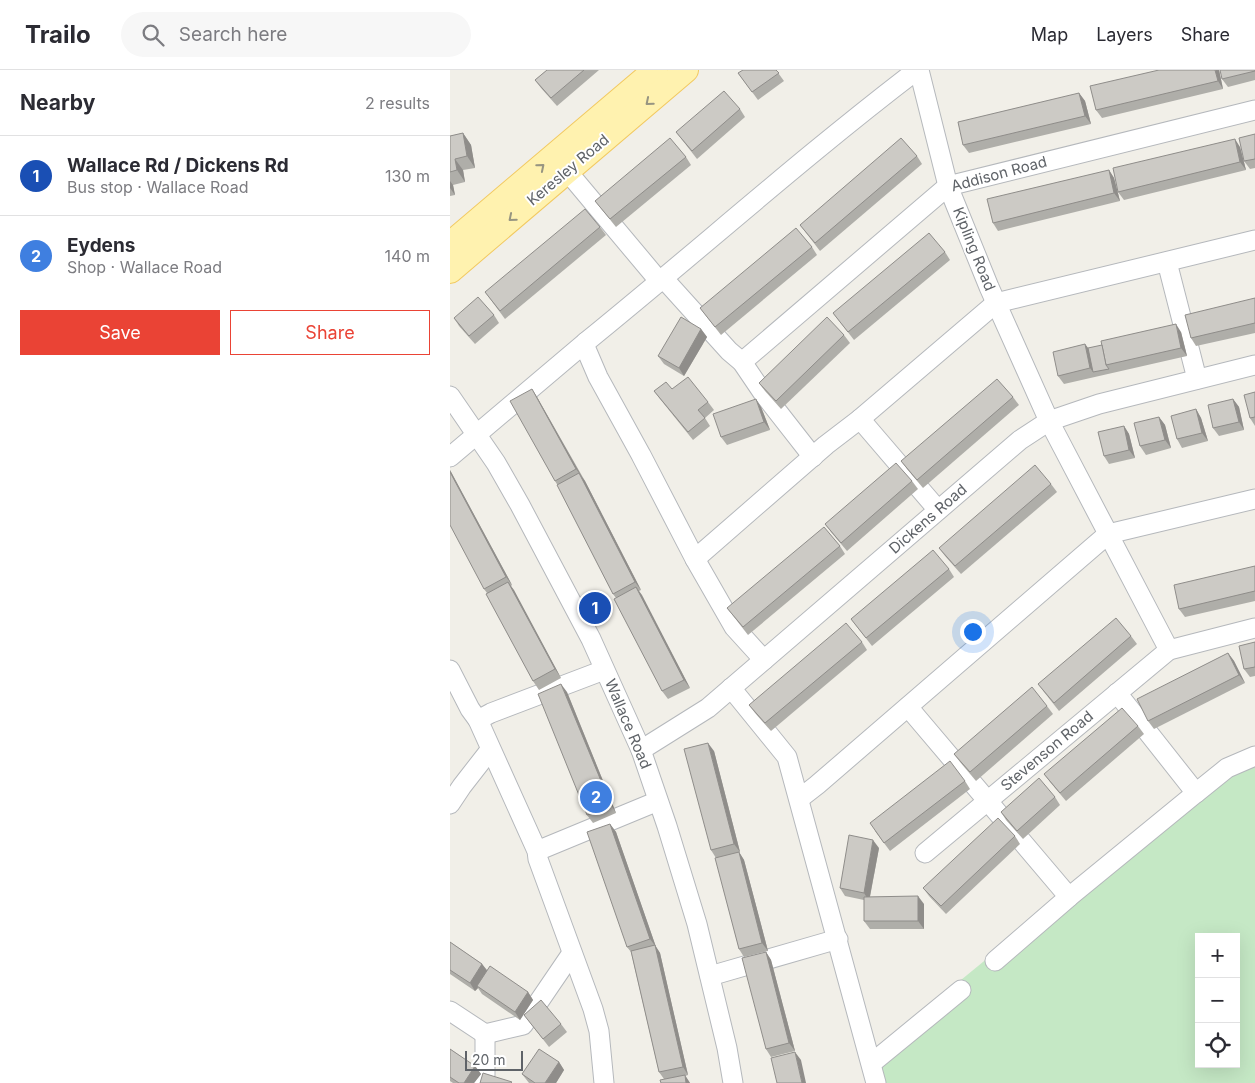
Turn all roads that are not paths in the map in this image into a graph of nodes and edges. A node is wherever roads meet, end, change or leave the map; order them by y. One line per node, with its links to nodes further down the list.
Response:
1 (655, 70): 8 (main road, Keresley Road, one-way to 1)
2 (686, 70): 5 (main road, Keresley Road, one-way to 5)
3 (918, 70): 6 (street, Kipling Road); 11 (street)
4 (1255, 110): 6 (street, Addison Road)
5 (567, 171): 10 (main road, Keresley Road, one-way to 10); 11 (street)
6 (948, 186): 12 (street, Kipling Road); 14 (street, Addison Road)
7 (1255, 240): 9 (street)
8 (450, 244)
9 (1166, 262): 12 (street); 16 (street)
10 (450, 271)
11 (662, 281): 13 (street); 14 (street)
12 (996, 303): 18 (street); 19 (street, Kipling Road)
13 (586, 342): 20 (street); 26 (street)
14 (742, 362): 22 (street)
15 (1255, 365): 16 (street, Dickens Road)
16 (1197, 379): 19 (street, Dickens Road)
17 (450, 396): 20 (street, Wallace Road)
18 (860, 419): 22 (street); 24 (street)
19 (1049, 421): 24 (street, Dickens Road); 25 (street)
20 (475, 435): 21 (street); 31 (street, Wallace Road)
21 (450, 457)
22 (812, 457): 26 (street)
23 (1255, 499): 25 (street)
24 (938, 510): 29 (street, Dickens Road)
25 (1108, 534): 28 (street); 34 (street)
26 (695, 558): 29 (street)
27 (1255, 628): 28 (street, Stevenson Road)
28 (1169, 650): 33 (street, Stevenson Road)
29 (764, 660): 32 (street, Dickens Road)
30 (450, 670): 35 (street)
31 (604, 670): 35 (street); 37 (street, Wallace Road)
32 (730, 688): 37 (street, Dickens Road); 41 (street)
33 (1117, 693): 40 (street); 43 (street, Stevenson Road)
34 (908, 707): 41 (street); 43 (street)
35 (478, 720): 36 (street)
36 (490, 750): 39 (street); 45 (street)
37 (641, 750): 42 (street, Wallace Road)
38 (1255, 756): 40 (street)
39 (456, 782): 44 (street)
40 (1196, 793): 47 (street)
41 (799, 799): 48 (street)
42 (658, 801): 45 (street); 51 (street, Wallace Road)
43 (988, 801): 46 (street, Stevenson Road); 47 (street)
44 (450, 804)
45 (537, 851): 49 (street)
46 (925, 853)
47 (1070, 897): 50 (street)
48 (838, 939): 51 (street); 55 (street)
49 (572, 953): 54 (street); 57 (street)
50 (995, 961)
51 (710, 976): 58 (street, Wallace Road)
52 (961, 990): 55 (street)
53 (450, 1010): 54 (street)
54 (485, 1034): 56 (street)
55 (872, 1063): 59 (street)
56 (480, 1083)
57 (604, 1083)
58 (734, 1083)
59 (876, 1083)

